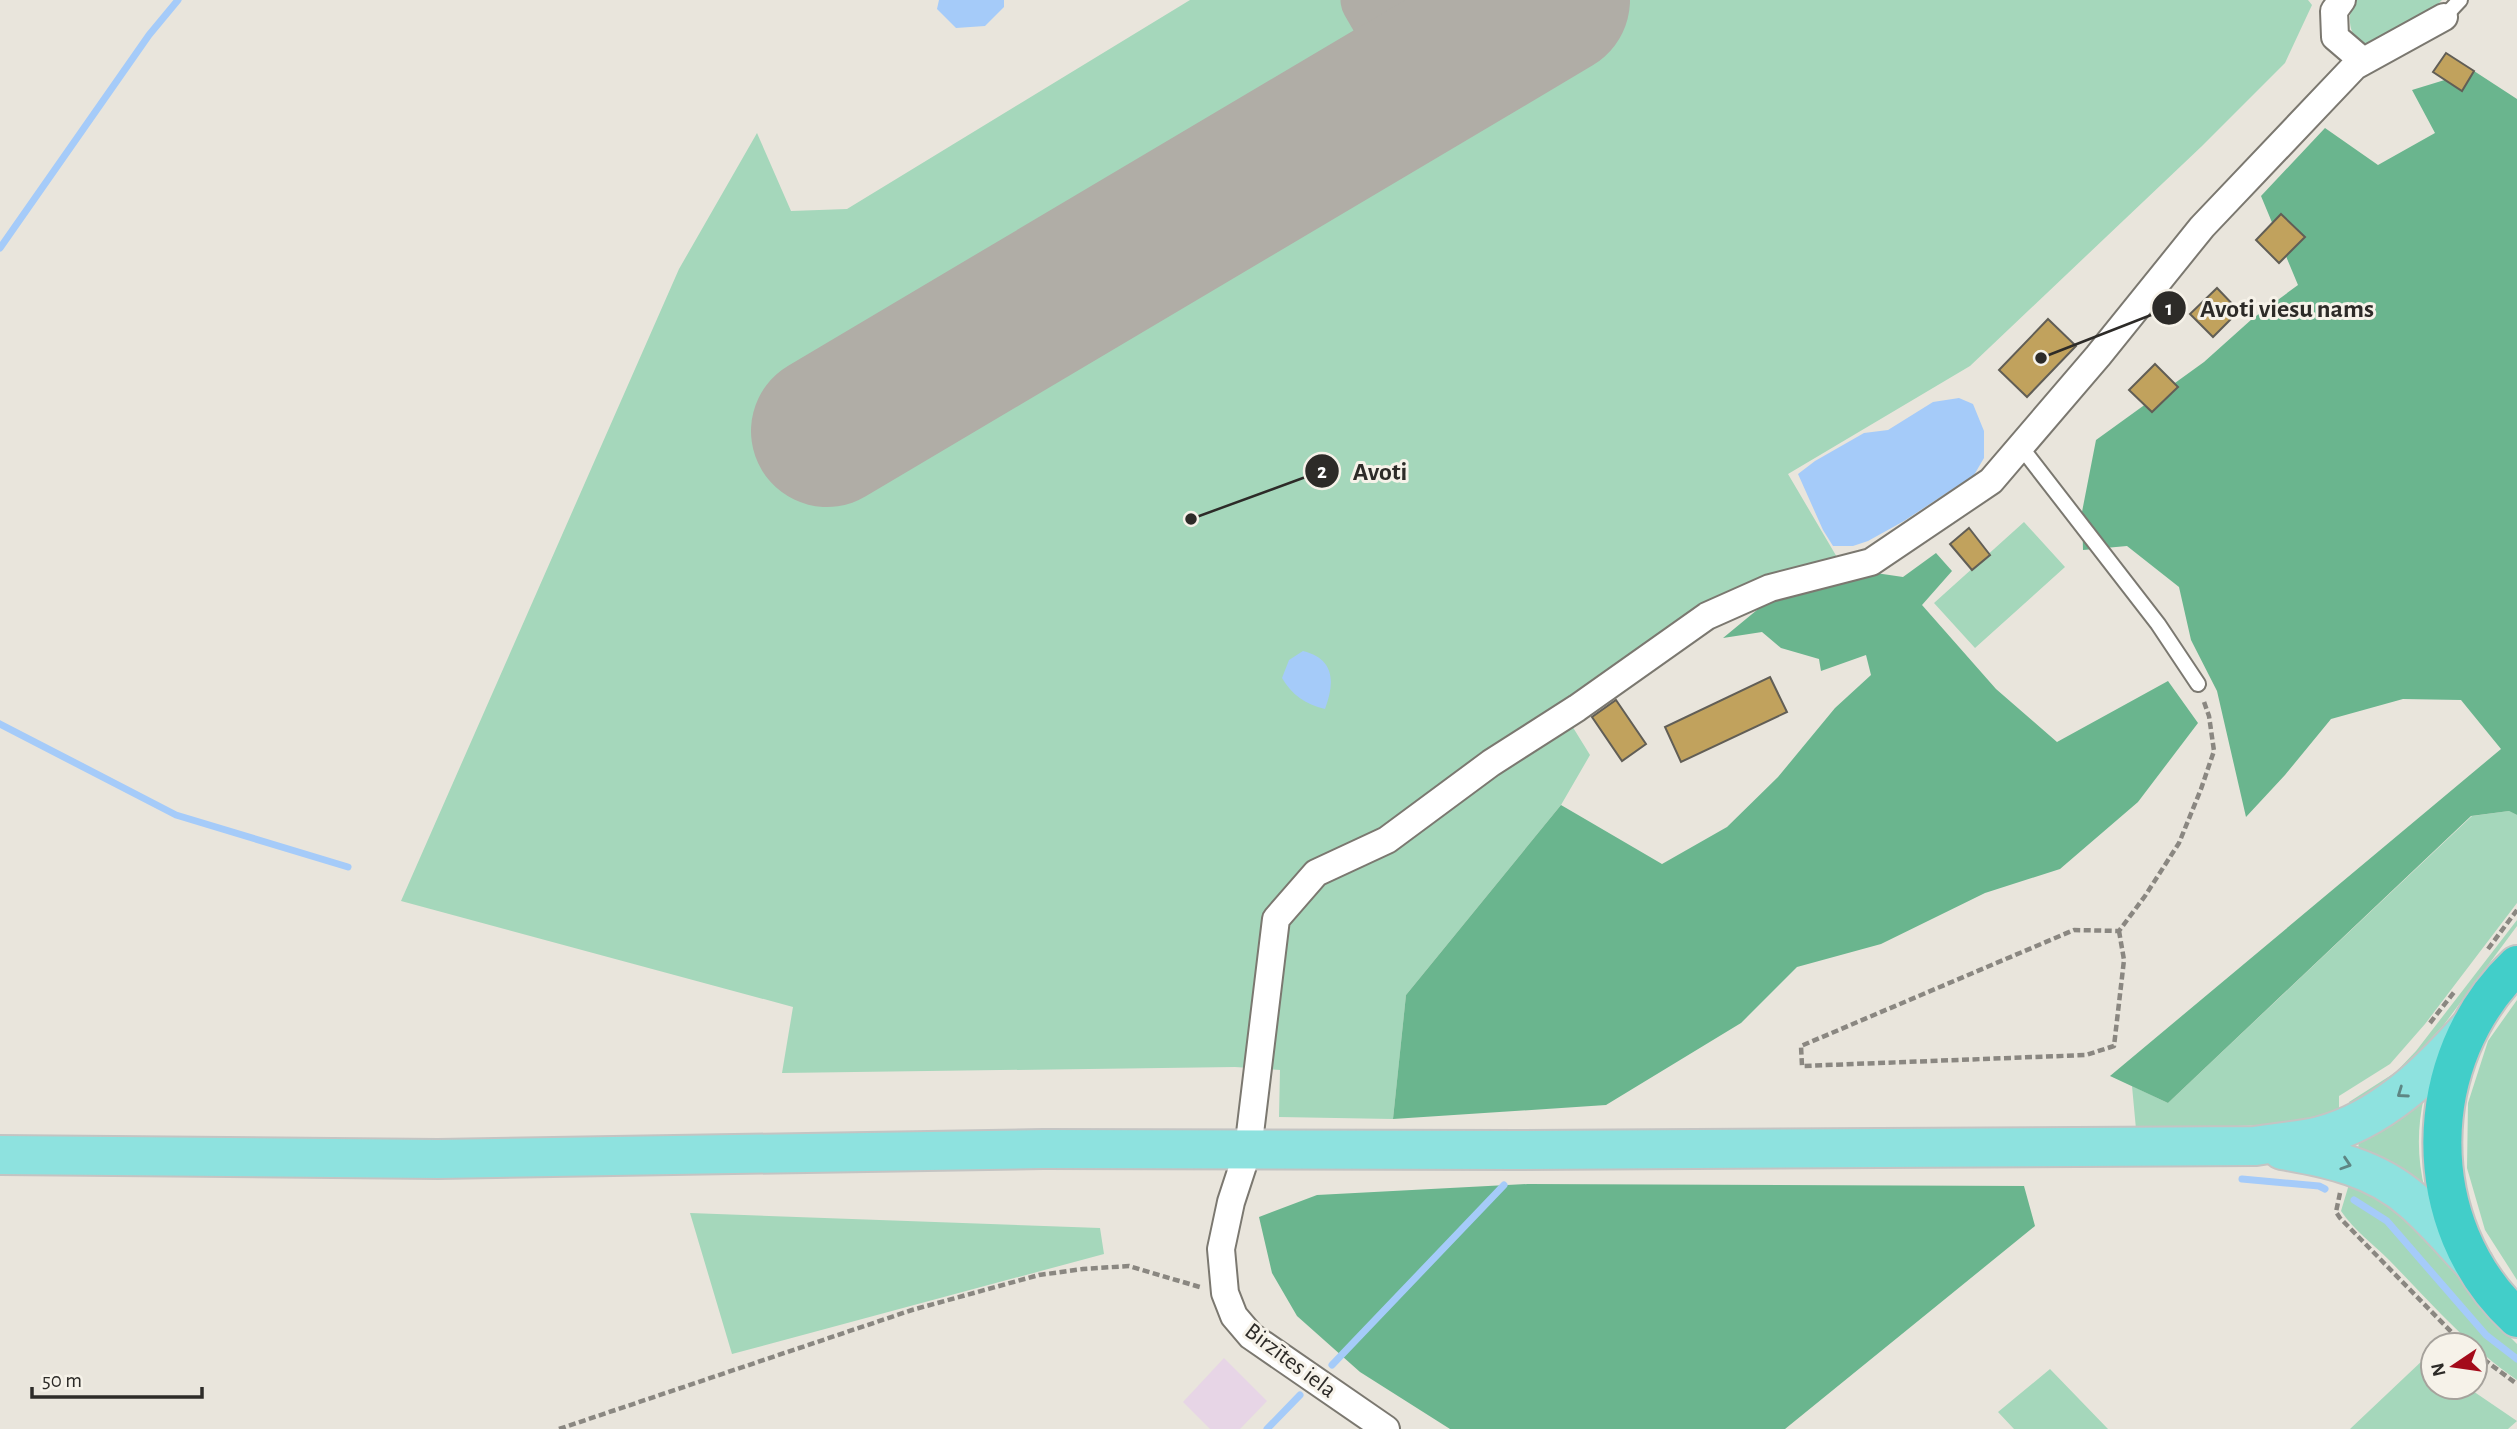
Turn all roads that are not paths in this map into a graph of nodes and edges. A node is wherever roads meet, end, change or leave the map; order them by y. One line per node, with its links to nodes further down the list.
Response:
1 (2342, 0): 3 (street)
2 (2452, 8): 3 (street, Birzītes iela)
3 (2363, 61): 4 (street, Birzītes iela)
4 (2021, 447): 5 (lane); 9 (street, Birzītes iela)
5 (2198, 684)
6 (2508, 962): 7 (highway)
7 (2469, 1028): 8 (main road, one-way to 8); 11 (highway)
8 (2255, 1146): 9 (main road); 11 (main road, one-way to 11)
9 (1248, 1150): 10 (main road); 13 (street, Birzītes iela)
10 (0, 1155)
11 (2475, 1265): 12 (highway)
12 (2517, 1318)
13 (1386, 1429)

